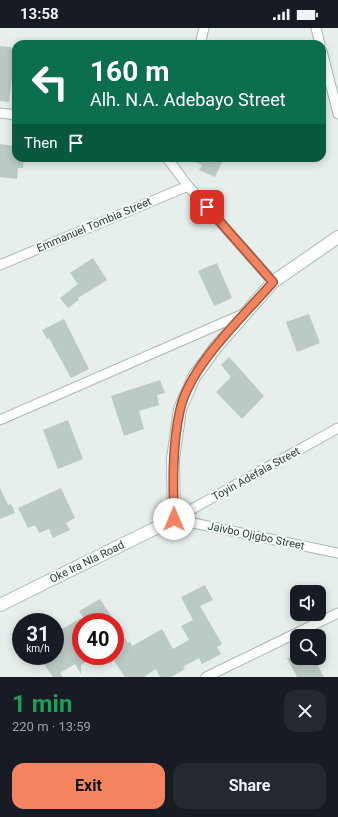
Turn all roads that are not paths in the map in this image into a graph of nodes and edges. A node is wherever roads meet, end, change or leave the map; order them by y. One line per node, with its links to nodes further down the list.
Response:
1 (204, 28): 3 (street)
2 (316, 28): 4 (street)
3 (201, 40)
4 (319, 40)
5 (326, 67): 8 (street)
6 (0, 113): 7 (street)
7 (12, 114)
8 (338, 114)
9 (170, 162): 10 (street)
10 (188, 186): 12 (street, Emmanuel Tombia Street); 13 (street)
11 (338, 237): 13 (street)
12 (0, 264)
13 (273, 282): 14 (street)
14 (246, 313): 15 (street); 17 (street)
15 (0, 420)
16 (338, 428): 17 (street, Toyin Adefala Street)
17 (174, 519): 18 (street, Jaivbo Ojigbo Street); 19 (street, Oke Ira Nla Road)
18 (338, 553)
19 (0, 605)
20 (338, 613): 21 (street)
21 (206, 677)

